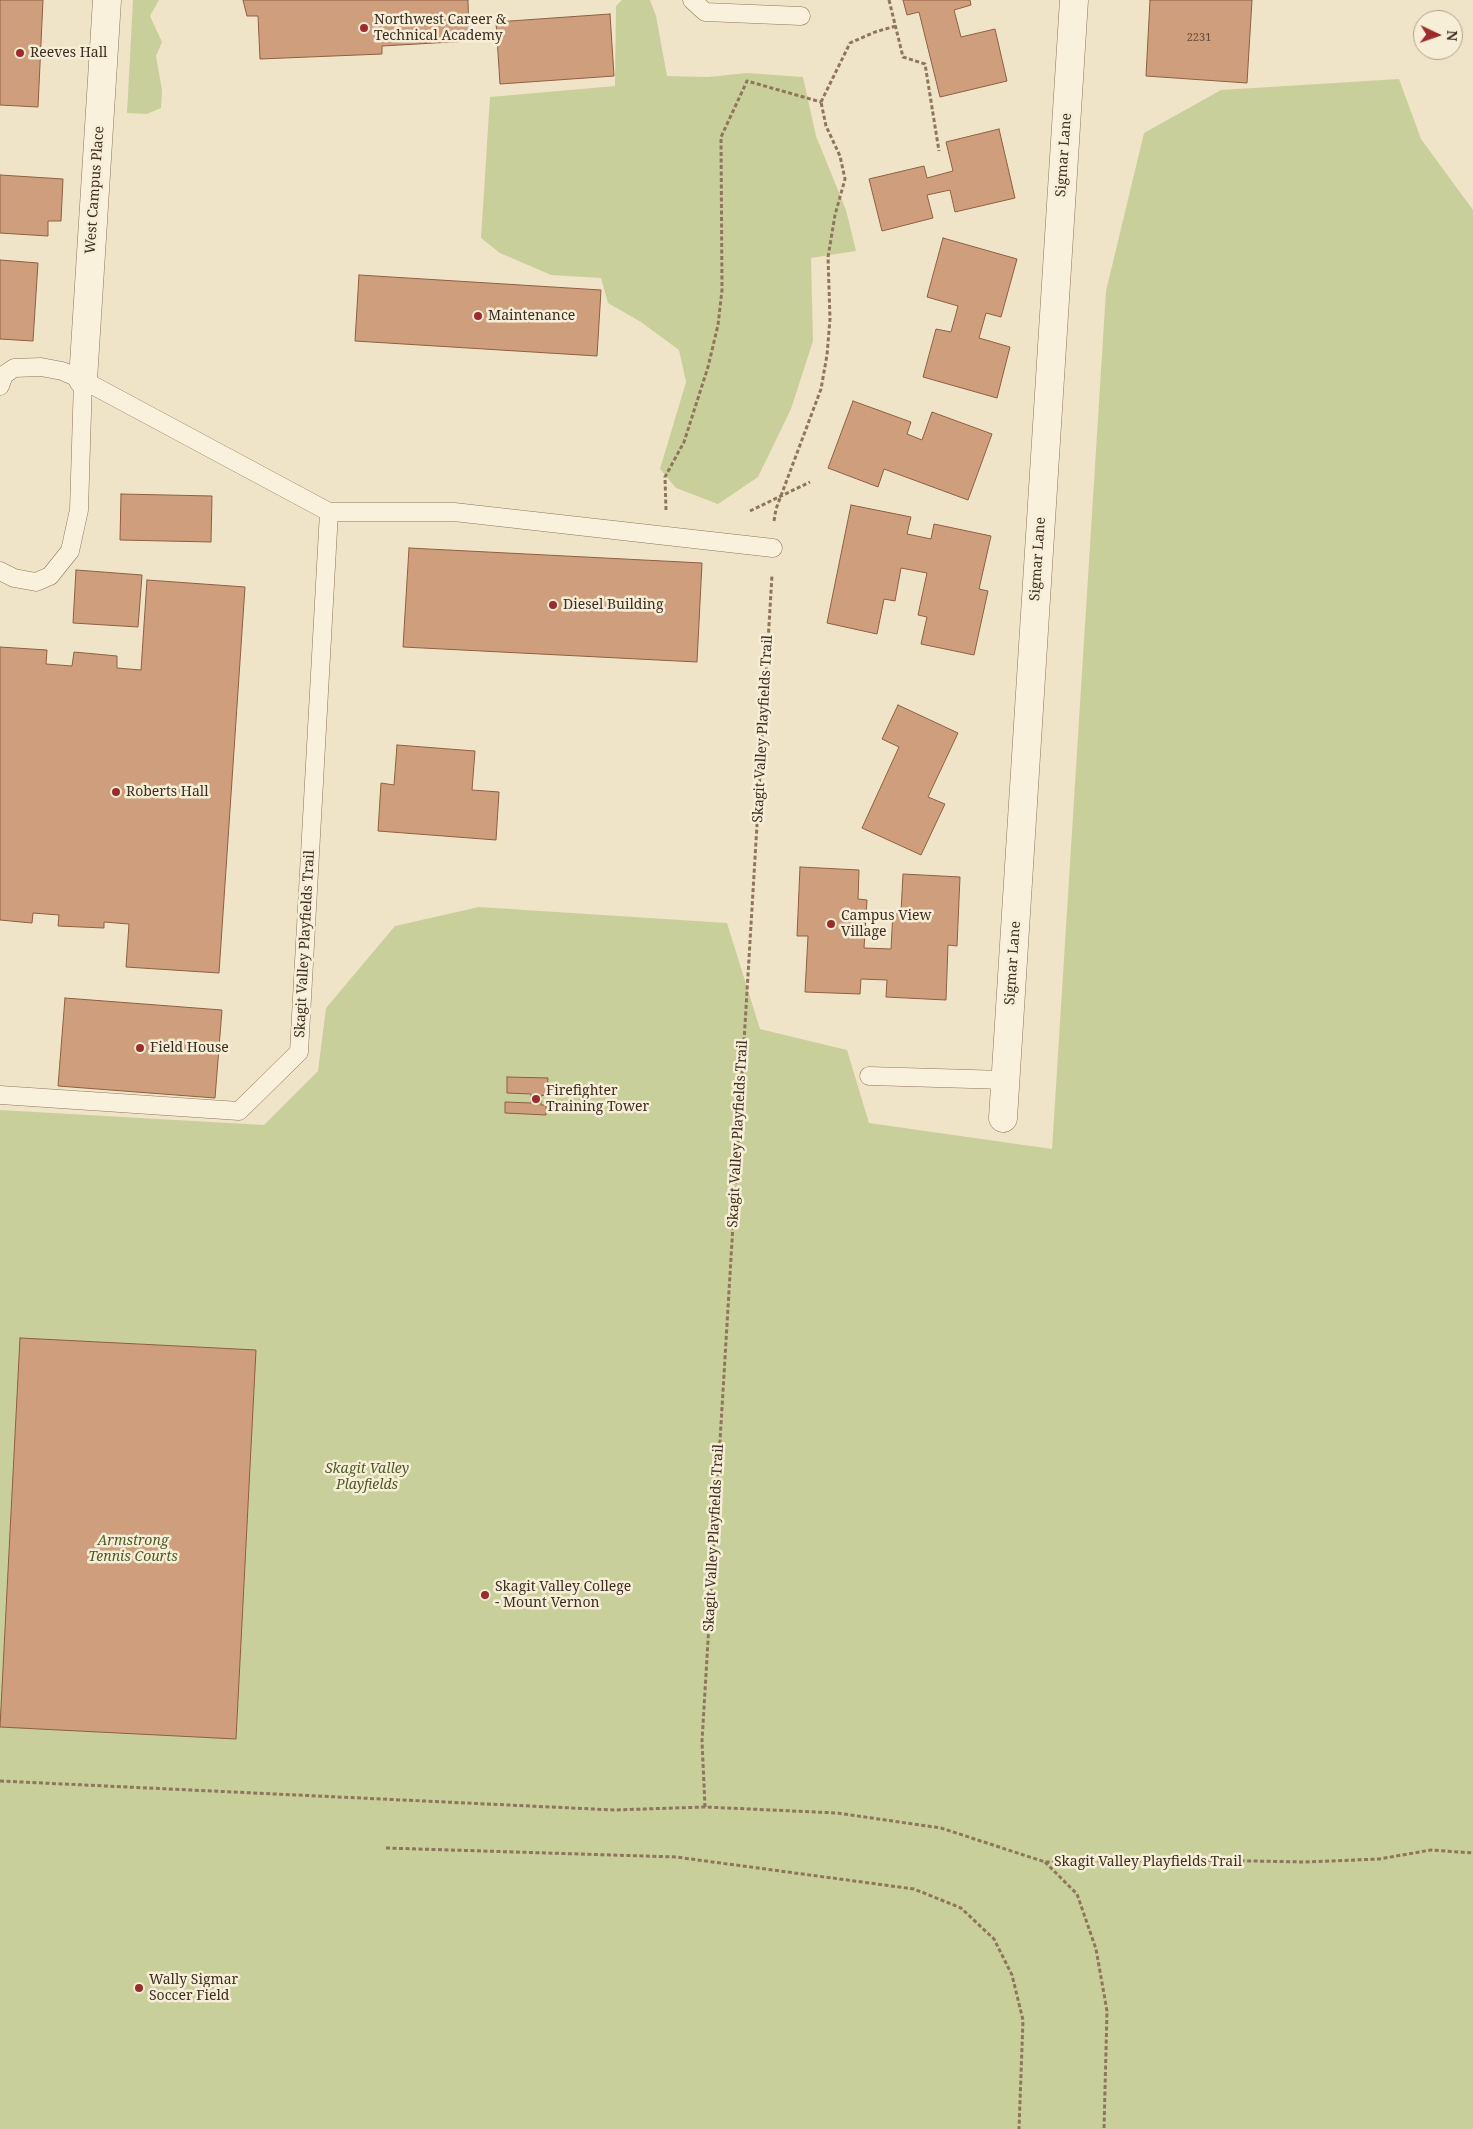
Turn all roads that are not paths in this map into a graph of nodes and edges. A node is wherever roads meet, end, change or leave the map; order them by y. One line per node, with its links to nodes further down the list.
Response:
1 (107, 0): 5 (street, West Campus Place)
2 (692, 0): 4 (lane)
3 (1074, 0): 11 (street, Sigmar Lane)
4 (801, 16)
5 (83, 380): 6 (lane); 7 (lane); 9 (lane)
6 (0, 386)
7 (329, 512): 8 (lane); 12 (lane, Skagit Valley Playfields Trail)
8 (774, 548)
9 (0, 571)
10 (869, 1076): 11 (lane)
11 (1005, 1080): 13 (street, Sigmar Lane)
12 (0, 1095)
13 (1003, 1118)

